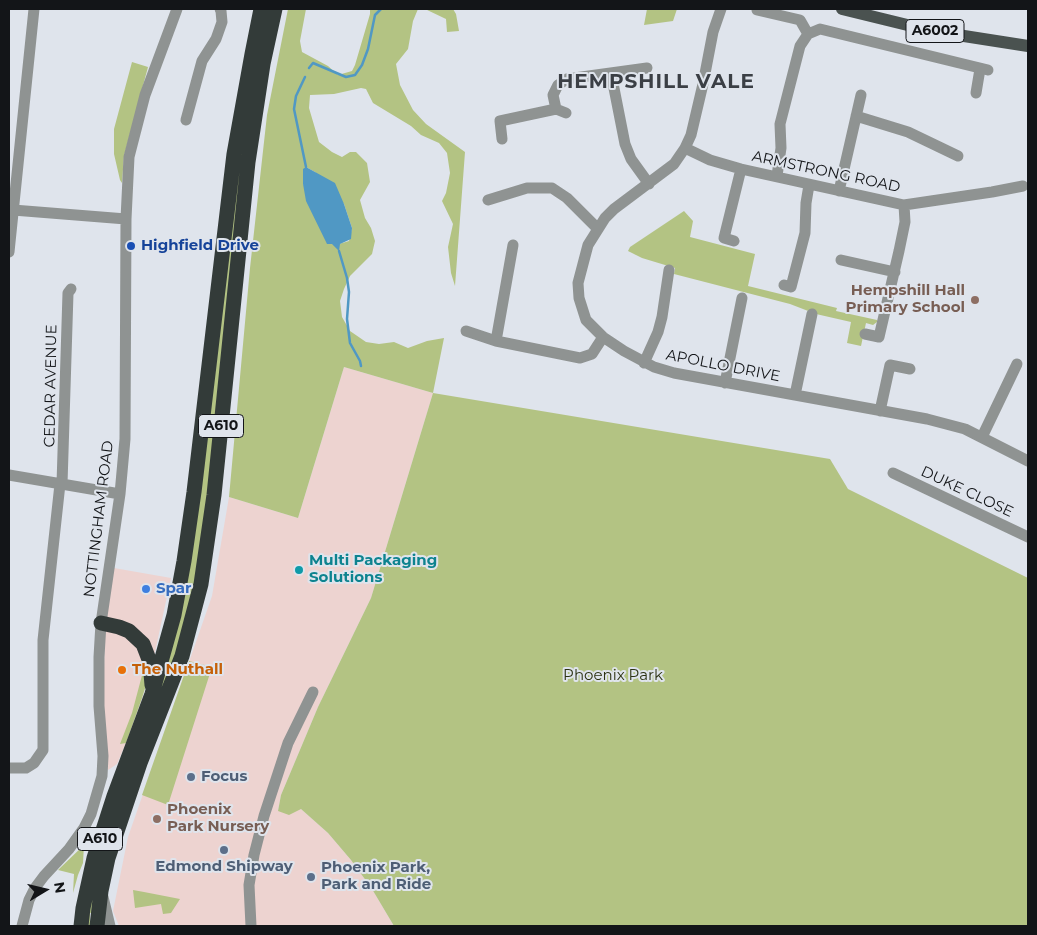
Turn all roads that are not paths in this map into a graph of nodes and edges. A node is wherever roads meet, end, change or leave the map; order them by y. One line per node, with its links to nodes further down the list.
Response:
1 (34, 9): 28 (street)
2 (177, 9): 29 (street, NOTTINGHAM ROAD)
3 (220, 9): 16 (street)
4 (262, 9): 59 (highway, A610)
5 (275, 9): 64 (highway, A610)
6 (721, 9): 18 (street, APOLLO DRIVE)
7 (842, 9): 10 (main road, A6002)
8 (757, 10): 9 (street)
9 (808, 34): 13 (street); 21 (street)
10 (1028, 46)
11 (647, 68): 12 (street)
12 (611, 73): 17 (street); 22 (street)
13 (976, 93)
14 (861, 95): 15 (street)
15 (856, 116): 19 (street); 25 (street)
16 (186, 120)
17 (502, 139)
18 (685, 148): 20 (street, ARMSTRONG ROAD); 22 (street, APOLLO DRIVE)
19 (958, 156)
20 (741, 169): 21 (street, ARMSTRONG ROAD); 31 (street)
21 (777, 176): 23 (street, ARMSTRONG ROAD)
22 (649, 184): 30 (street, APOLLO DRIVE)
23 (809, 185): 25 (street, ARMSTRONG ROAD); 37 (street)
24 (1023, 186): 27 (street, ARMSTRONG ROAD)
25 (839, 191): 27 (street, ARMSTRONG ROAD)
26 (488, 200): 30 (street)
27 (904, 205): 35 (street)
28 (13, 210): 29 (street); 33 (street)
29 (126, 219): 56 (street, NOTTINGHAM ROAD)
30 (597, 228): 43 (street, APOLLO DRIVE)
31 (734, 241)
32 (513, 245): 44 (street)
33 (9, 252)
34 (841, 260): 35 (street)
35 (895, 272): 42 (street)
36 (665, 277): 45 (street)
37 (784, 285)
38 (71, 289): 55 (street, CEDAR AVENUE)
39 (738, 304): 48 (street)
40 (812, 314): 49 (street)
41 (466, 331): 44 (street)
42 (865, 334)
43 (603, 337): 44 (street); 45 (street, APOLLO DRIVE)
44 (496, 341)
45 (644, 362): 48 (street, APOLLO DRIVE)
46 (1013, 367): 51 (street)
47 (910, 369): 50 (street)
48 (725, 383): 49 (street, APOLLO DRIVE)
49 (795, 395): 50 (street, APOLLO DRIVE)
50 (880, 411): 51 (street, APOLLO DRIVE)
51 (982, 437): 52 (street, APOLLO DRIVE)
52 (1028, 461)
53 (893, 473): 57 (street, DUKE CLOSE)
54 (9, 475): 55 (street)
55 (61, 484): 56 (street); 63 (street, CEDAR AVENUE)
56 (120, 494): 58 (street, NOTTINGHAM ROAD)
57 (1028, 537)
58 (101, 624): 60 (highway); 65 (street, NOTTINGHAM ROAD)
59 (168, 640): 60 (highway); 62 (highway, A610)
60 (143, 644): 62 (highway)
61 (312, 692): 69 (street)
62 (152, 694): 66 (highway, A610)
63 (9, 768)
64 (101, 891): 67 (highway, A610); 68 (street)
65 (22, 926)
66 (81, 926)
67 (97, 926)
68 (110, 926)
69 (251, 926)

